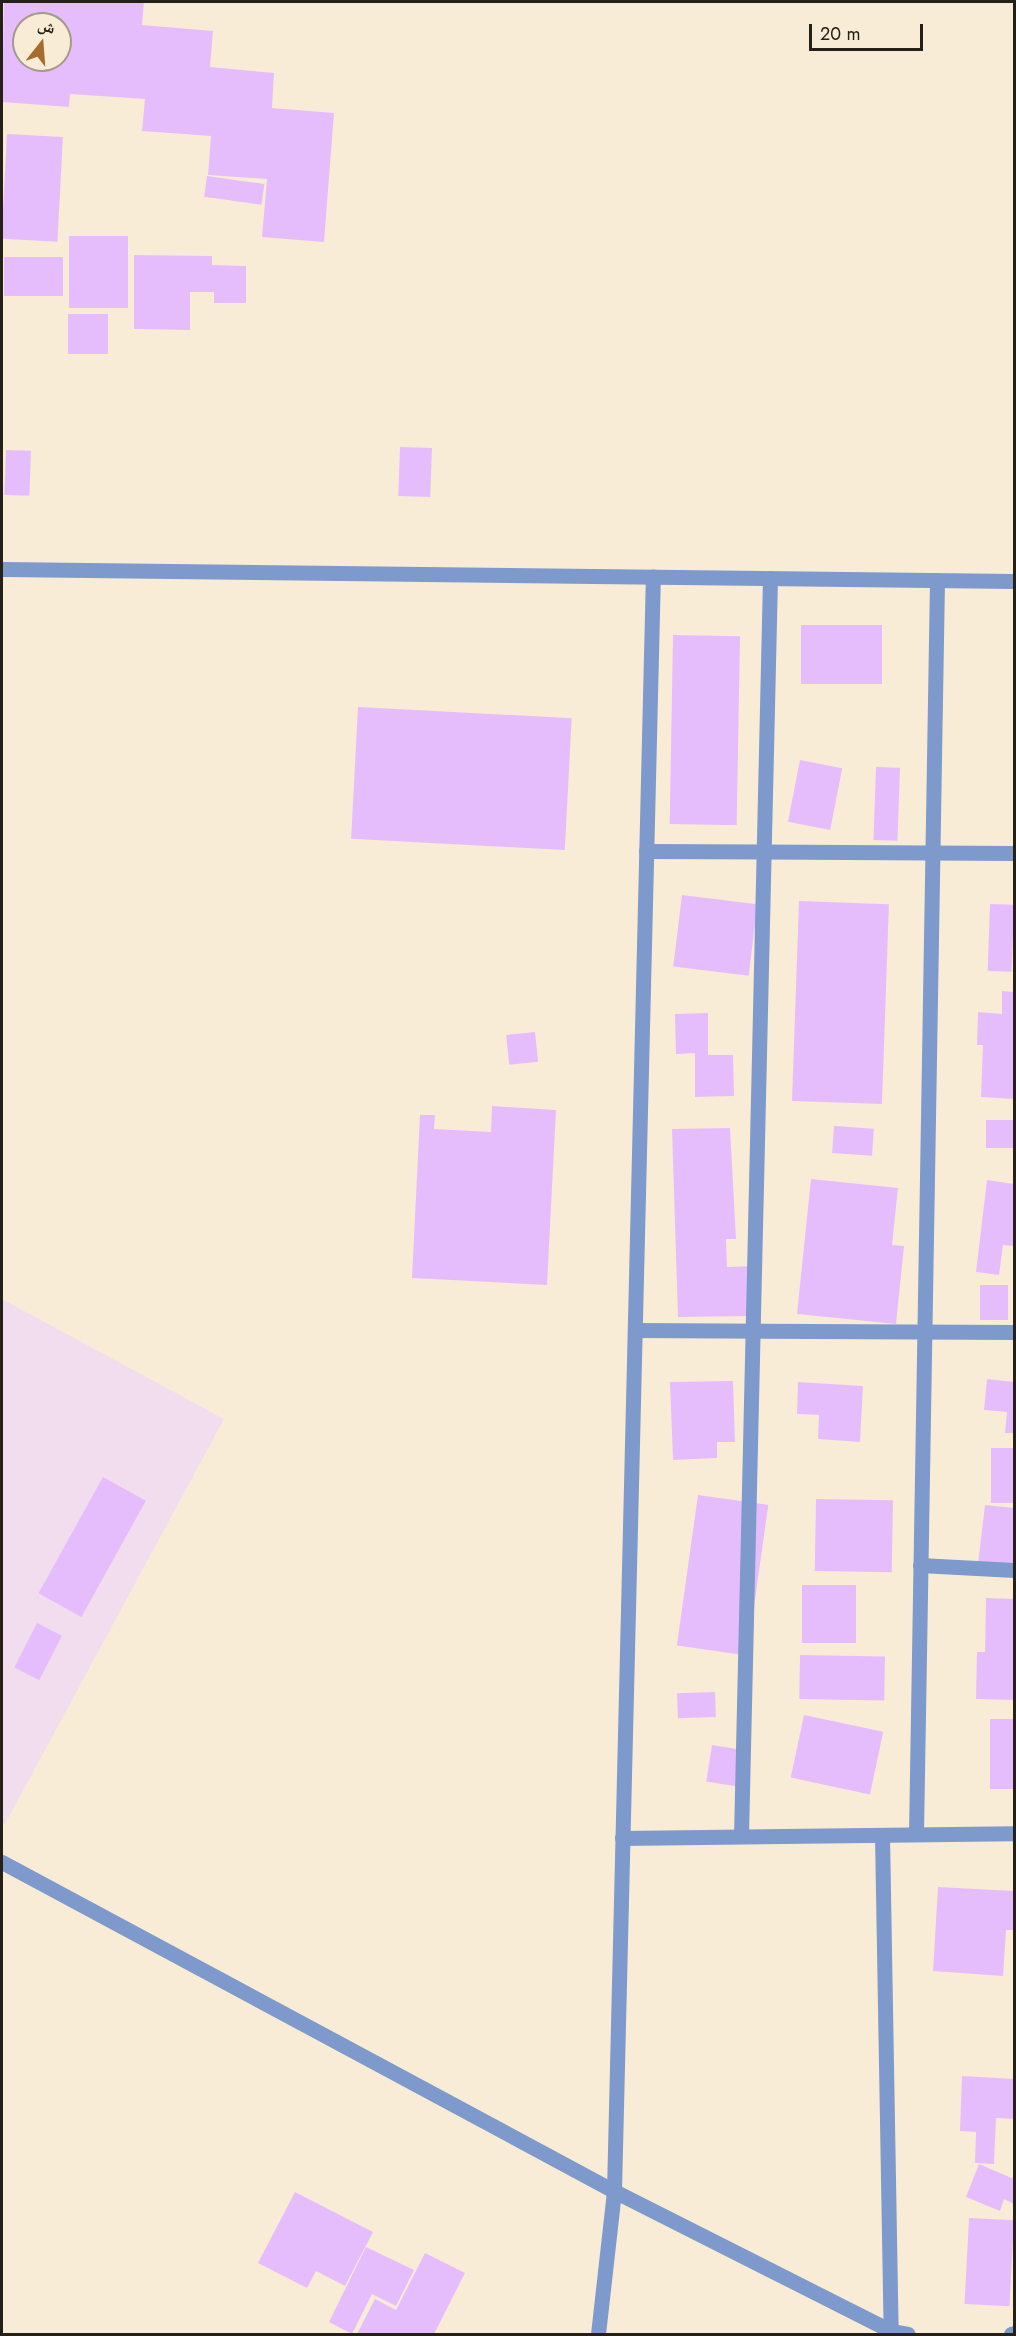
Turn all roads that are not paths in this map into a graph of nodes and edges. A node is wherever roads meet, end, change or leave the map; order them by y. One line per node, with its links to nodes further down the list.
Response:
1 (2, 569): 2 (street)
2 (653, 576): 3 (street); 6 (street)
3 (770, 578): 4 (street); 7 (street)
4 (937, 580): 5 (street); 8 (street)
5 (1014, 581)
6 (646, 851): 7 (street); 10 (street)
7 (763, 852): 8 (street); 11 (street)
8 (932, 853): 9 (street); 12 (street)
9 (1014, 854)
10 (635, 1330): 11 (street); 20 (street)
11 (752, 1331): 12 (street); 19 (street)
12 (924, 1332): 13 (street); 14 (street)
13 (1014, 1332)
14 (920, 1565): 15 (street); 17 (street)
15 (1014, 1570)
16 (1014, 1833): 17 (street)
17 (916, 1834): 18 (street)
18 (882, 1835): 19 (street); 23 (street)
19 (741, 1836): 20 (street)
20 (622, 1838): 22 (street)
21 (2, 1862): 22 (street)
22 (614, 2191): 23 (street); 24 (street)
23 (891, 2333): 25 (street)
24 (598, 2334)
25 (908, 2334)

